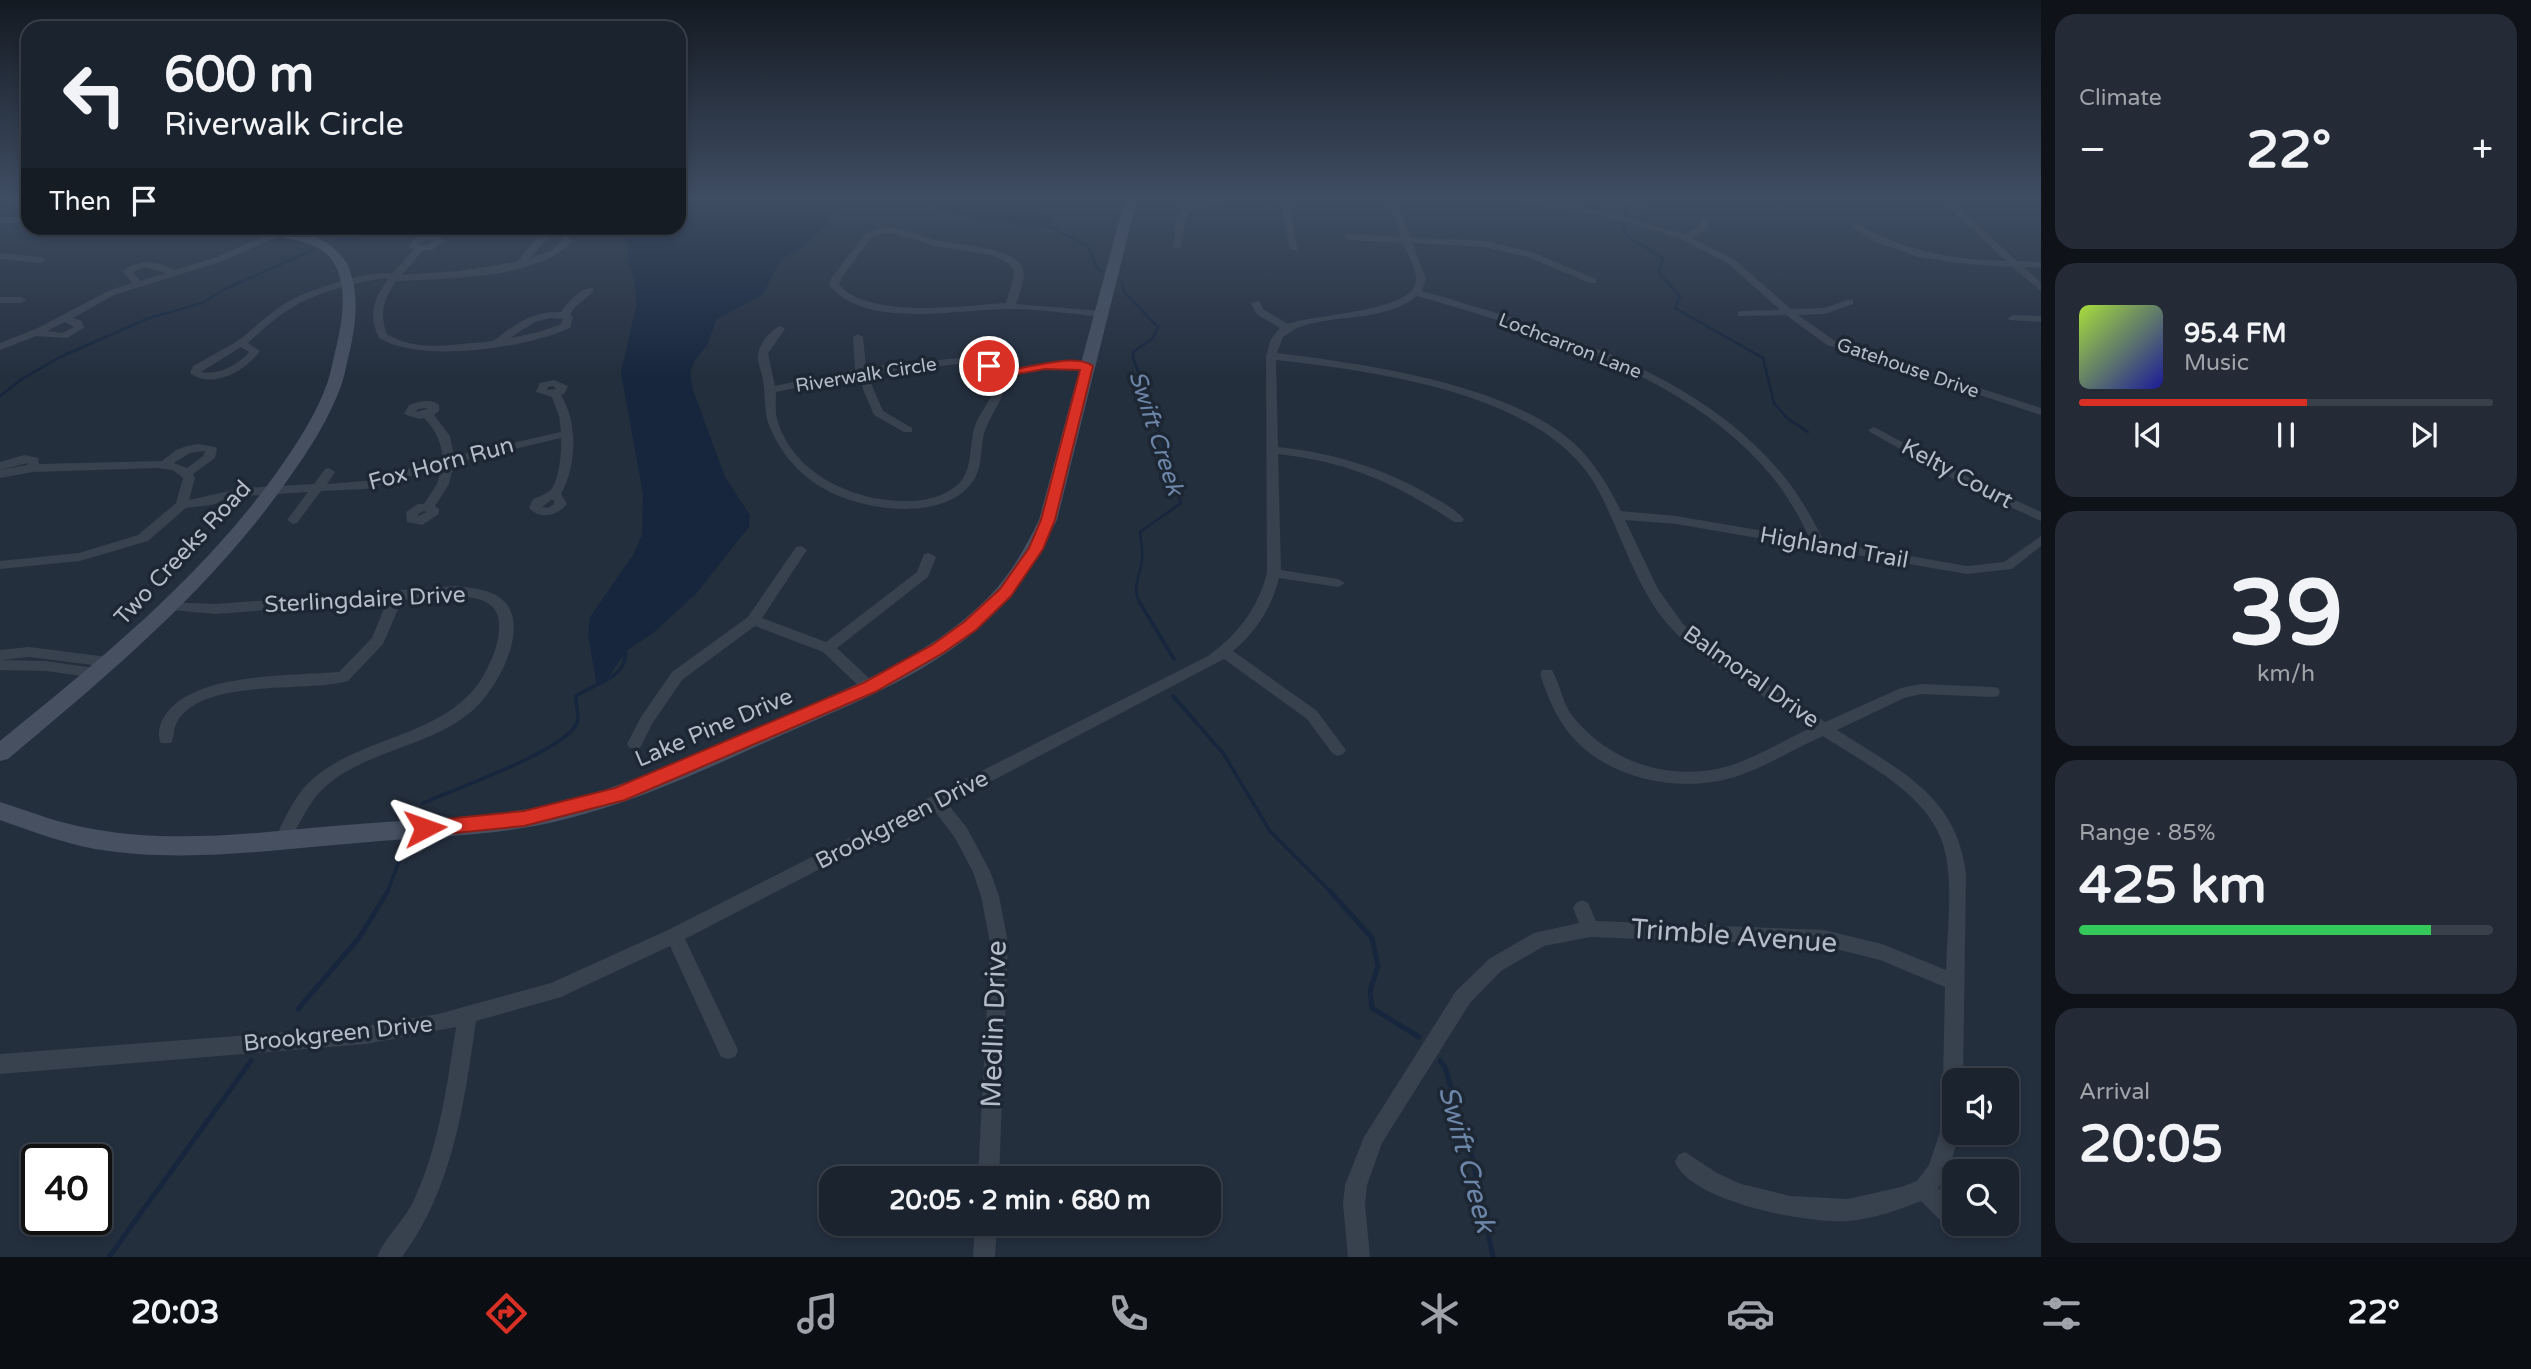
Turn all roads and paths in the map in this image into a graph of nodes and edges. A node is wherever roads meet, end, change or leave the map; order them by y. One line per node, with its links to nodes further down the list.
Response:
1 (17, 258): 13 (street)
2 (222, 258): 17 (street)
3 (337, 258): 21 (street, Two Creeks Road)
4 (409, 258): 18 (street)
5 (853, 258): 29 (street)
6 (1004, 258): 29 (street)
7 (1116, 258): 31 (street, Lake Pine Drive)
8 (1414, 258): 24 (street)
9 (1534, 258): 19 (street)
10 (1722, 258): 30 (street, Gatehouse Drive)
11 (1935, 258): 15 (street)
12 (2008, 258): 15 (street)
13 (41, 260)
14 (521, 264): 18 (street)
15 (2015, 264): 16 (street); 22 (street)
16 (2041, 265)
17 (174, 273): 20 (street); 20 (street)
18 (393, 278): 21 (street); 41 (street)
19 (1593, 281)
20 (137, 284): 34 (street)
21 (347, 285): 42 (street); 63 (street, Two Creeks Road)
22 (2041, 288)
23 (590, 290): 33 (street)
24 (1418, 293): 37 (street); 73 (street, Lochcarron Lane)
25 (0, 300): 26 (street)
26 (21, 300)
27 (1850, 302): 30 (street)
28 (1256, 303): 37 (street)
29 (1010, 306): 31 (street)
30 (1789, 313): 32 (street); 50 (street, Gatehouse Drive)
31 (1101, 314): 45 (street, Lake Pine Drive)
32 (1742, 314)
33 (565, 315): 41 (street); 41 (street)
34 (64, 318): 39 (street); 39 (street)
35 (2013, 318): 36 (street)
36 (2041, 320)
37 (1287, 328): 44 (street)
38 (780, 329): 48 (street, Riverwalk Circle)
39 (35, 333): 43 (street)
40 (858, 337): 46 (street)
41 (500, 341)
42 (241, 342): 42 (street)
43 (0, 346)
44 (1270, 356): 55 (street, Brookgreen Drive); 68 (street, Balmoral Drive)
45 (1086, 369): 47 (street, Riverwalk Circle); 88 (street, Lake Pine Drive)
46 (861, 371): 47 (street, Riverwalk Circle); 48 (street, Riverwalk Circle); 52 (street)
47 (1002, 376): 48 (street, Riverwalk Circle)
48 (771, 390)
49 (555, 393): 54 (street)
50 (2041, 412)
51 (427, 414): 56 (street)
52 (908, 430)
53 (1874, 430): 69 (street, Kelty Court)
54 (566, 433): 56 (street, Fox Horn Run); 65 (street)
55 (1272, 450): 70 (street); 77 (street, Brookgreen Drive)
56 (449, 460): 64 (street, Fox Horn Run); 67 (street)
57 (165, 465): 59 (street); 61 (street); 61 (street)
58 (0, 466): 59 (street)
59 (33, 468): 62 (street)
60 (329, 472): 64 (street)
61 (187, 473): 66 (street)
62 (0, 474)
63 (273, 490): 64 (street, Fox Horn Run); 66 (street, Fox Horn Run); 80 (street, Two Creeks Road)
64 (316, 490): 71 (street)
65 (554, 496)
66 (182, 505): 76 (street)
67 (428, 507)
68 (1618, 515): 73 (street, Highland Trail); 90 (street, Balmoral Drive)
69 (2041, 517)
70 (1458, 519)
71 (293, 520)
72 (2041, 540): 73 (street, Highland Trail)
73 (1820, 545)
74 (801, 550): 81 (street)
75 (929, 557): 82 (street)
76 (0, 565)
77 (1274, 572): 78 (street); 83 (street, Brookgreen Drive)
78 (1338, 583)
79 (397, 594): 80 (street, Sterlingdaire Drive); 91 (street); 97 (street, Sterlingdaire Drive)
80 (170, 605): 86 (street, Two Creeks Road)
81 (753, 620): 82 (street); 92 (street)
82 (828, 648): 88 (street)
83 (1224, 652): 93 (street); 95 (street, Brookgreen Drive)
84 (0, 655): 86 (street)
85 (0, 665): 86 (street)
86 (102, 668): 94 (street, Two Creeks Road)
87 (1547, 674): 90 (street)
88 (869, 687): 97 (street, Lake Pine Drive)
89 (1993, 692): 90 (street)
90 (1826, 729): 101 (street, Balmoral Drive)
91 (166, 739)
92 (635, 744)
93 (1338, 750)
94 (0, 753)
95 (937, 802): 100 (street, Brookgreen Drive); 106 (street, Medlin Drive)
96 (0, 811): 97 (street, Lake Pine Drive)
97 (283, 839)
98 (1582, 908): 99 (street)
99 (1590, 929): 101 (street, Trimble Avenue); 112 (street, Trimble Avenue)
100 (674, 936): 102 (street, Brookgreen Drive); 103 (street)
101 (1955, 982): 107 (street, Balmoral Drive)
102 (467, 1016): 104 (street, Brookgreen Drive); 110 (street)
103 (728, 1049)
104 (0, 1064)
105 (1685, 1162): 107 (street)
106 (989, 1166)
107 (1924, 1189): 108 (street)
108 (1942, 1206)
109 (985, 1236): 111 (street)
110 (388, 1257)
111 (984, 1257)
112 (1359, 1257)

